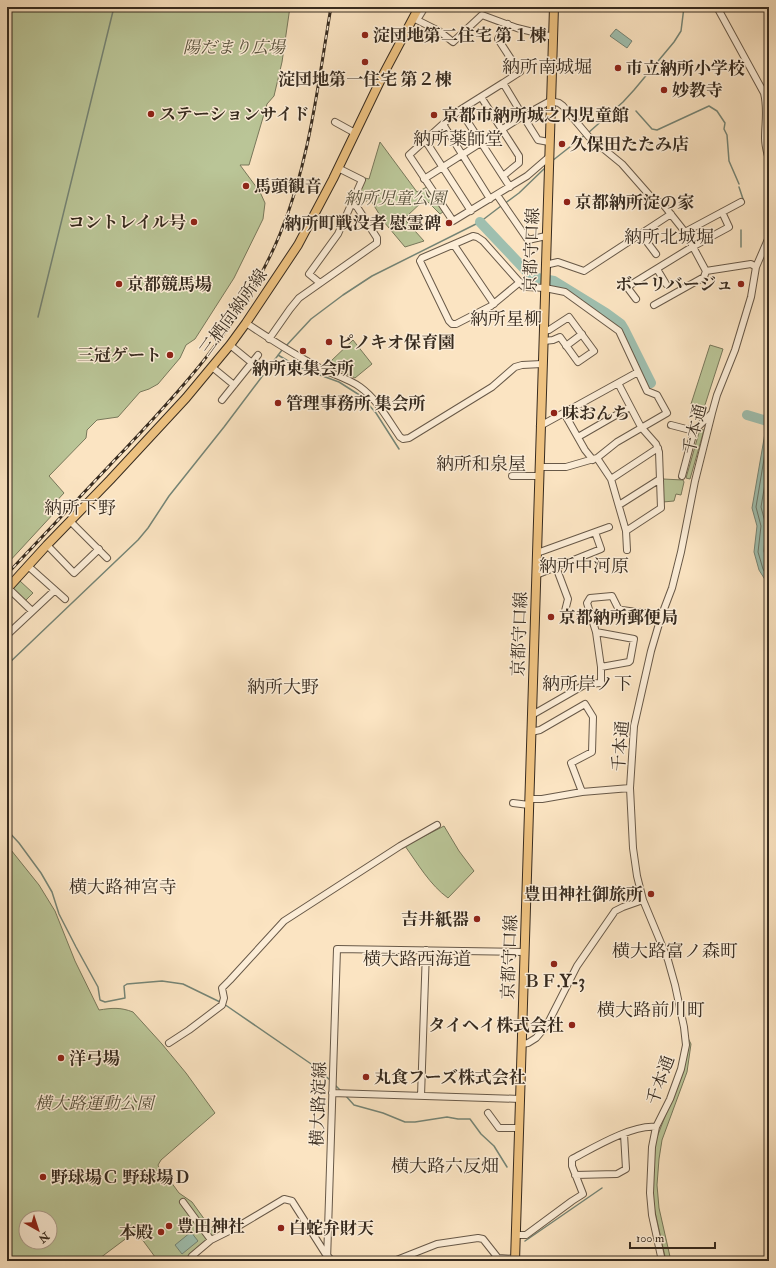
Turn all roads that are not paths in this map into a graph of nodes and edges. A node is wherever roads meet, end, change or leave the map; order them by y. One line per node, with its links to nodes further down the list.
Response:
1 (425, 7): 4 (street)
2 (554, 7): 6 (main road, 京都守口線)
3 (717, 7): 22 (street)
4 (415, 13): 5 (street); 17 (main road, 三栖向納所線)
5 (508, 24): 6 (street); 7 (street)
6 (553, 37): 11 (main road, 京都守口線)
7 (511, 59)
8 (520, 72): 9 (street)
9 (503, 83): 10 (street); 13 (street)
10 (481, 97): 12 (street); 16 (street)
11 (550, 101): 13 (street); 19 (main road, 京都守口線); 35 (street)
12 (460, 110): 15 (street); 20 (street)
13 (523, 116): 16 (street); 19 (street)
14 (335, 122): 17 (street)
15 (443, 124): 18 (street); 21 (street)
16 (502, 129): 20 (street); 26 (street)
17 (355, 133): 25 (main road, 三栖向納所線)
18 (425, 140): 24 (street); 27 (street)
19 (549, 142): 23 (main road, 京都守口線)
20 (481, 143): 21 (street); 26 (street)
21 (462, 155): 24 (street); 30 (street)
22 (769, 160)
23 (549, 162): 28 (street); 38 (main road, 京都守口線)
24 (443, 167): 27 (street); 33 (street)
25 (338, 168): 32 (street); 54 (main road, 三栖向納所線)
26 (503, 176): 28 (street)
27 (424, 179): 33 (street)
28 (510, 188): 29 (street)
29 (498, 197): 30 (street); 38 (street)
30 (490, 199): 33 (street)
31 (741, 202): 34 (street)
32 (352, 204): 48 (street); 48 (street)
33 (471, 211)
34 (722, 212): 36 (street); 41 (street)
35 (672, 214): 36 (street); 37 (street)
36 (685, 232): 41 (street)
37 (641, 234): 42 (street); 44 (street)
38 (546, 236): 44 (main road, 京都守口線)
39 (769, 237): 43 (street, 千本通)
40 (454, 245): 47 (street); 52 (street); 52 (street)
41 (692, 247): 45 (street); 46 (street)
42 (656, 254)
43 (756, 267): 46 (street); 71 (street, 千本通)
44 (545, 268): 50 (main road, 京都守口線)
45 (657, 269): 49 (street); 51 (street)
46 (706, 271): 53 (street)
47 (520, 282): 50 (street); 52 (street)
48 (320, 283): 57 (street)
49 (666, 284)
50 (545, 287): 55 (main road, 京都守口線); 65 (street)
51 (636, 299)
52 (494, 304)
53 (654, 304)
54 (246, 322): 57 (street); 59 (main road, 三栖向納所線)
55 (543, 330): 56 (street); 58 (main road, 京都守口線)
56 (582, 334): 60 (street); 60 (street)
57 (269, 339): 63 (street)
58 (544, 341): 60 (street); 63 (main road, 京都守口線)
59 (230, 345): 62 (street); 64 (main road, 三栖向納所線)
60 (566, 346)
61 (258, 355): 62 (street)
62 (252, 363): 67 (street)
63 (542, 364): 73 (main road, 京都守口線)
64 (212, 367): 67 (street); 86 (main road, 三栖向納所線)
65 (638, 372): 66 (street); 74 (street)
66 (618, 383): 69 (street); 70 (street)
67 (234, 385): 68 (street)
68 (222, 400)
69 (630, 407): 74 (street); 76 (street)
70 (564, 413): 73 (street); 76 (street)
71 (712, 413): 75 (street); 103 (street, 千本通)
72 (671, 425): 75 (street)
73 (540, 426): 79 (main road, 京都守口線)
74 (641, 427): 77 (street); 78 (street)
75 (694, 431): 82 (street)
76 (578, 437): 78 (street)
77 (658, 448): 83 (street); 84 (street)
78 (595, 459): 79 (street); 83 (street)
79 (539, 467): 81 (main road, 京都守口線)
80 (512, 476): 81 (street)
81 (539, 476): 93 (main road, 京都守口線)
82 (682, 476)
83 (611, 479): 85 (street)
84 (660, 479): 85 (street); 88 (street)
85 (619, 505): 88 (street)
86 (70, 521): 90 (main road, 三栖向納所線); 91 (street)
87 (609, 527): 89 (street)
88 (626, 531): 92 (street)
89 (595, 532): 93 (street); 96 (street)
90 (47, 545): 91 (street); 95 (main road, 三栖向納所線)
91 (98, 549): 94 (street)
92 (627, 550)
93 (537, 553): 97 (main road, 京都守口線)
94 (107, 558)
95 (28, 566): 98 (main road, 三栖向納所線); 99 (street)
96 (556, 567): 97 (street); 102 (street)
97 (536, 575): 107 (main road, 京都守口線)
98 (7, 589): 101 (street)
99 (55, 590): 100 (street); 101 (street)
100 (65, 599)
101 (32, 611): 105 (street)
102 (565, 612)
103 (661, 617): 104 (street); 109 (street, 千本通)
104 (596, 632): 106 (street); 106 (street)
105 (7, 635)
106 (601, 667): 107 (street)
107 (532, 714): 108 (main road, 京都守口線)
108 (531, 732): 110 (street); 111 (main road, 京都守口線)
109 (630, 788): 110 (street); 114 (street, 千本通)
110 (582, 792): 111 (street)
111 (529, 802): 112 (street); 116 (main road, 京都守口線)
112 (513, 804)
113 (437, 825): 117 (street)
114 (643, 900): 118 (street); 123 (street, 千本通)
115 (426, 950): 116 (street); 119 (street, 横大路淀線); 120 (street)
116 (525, 952): 118 (main road, 京都守口線)
117 (169, 1043)
118 (522, 1044): 121 (main road, 京都守口線)
119 (332, 1093): 120 (street); 130 (street, 横大路淀線)
120 (422, 1096): 121 (street)
121 (520, 1099): 124 (main road, 京都守口線)
122 (488, 1113): 124 (street)
123 (656, 1127): 125 (street); 135 (street, 千本通)
124 (519, 1128): 128 (main road, 京都守口線)
125 (624, 1134): 126 (street); 126 (street)
126 (576, 1175): 128 (street)
127 (183, 1202): 129 (street)
128 (516, 1234): 131 (main road, 京都守口線)
129 (211, 1240): 130 (street); 132 (street)
130 (327, 1258): 133 (street)
131 (513, 1260): 134 (street)
132 (189, 1261)
133 (332, 1261)
134 (394, 1261)
135 (662, 1261)

